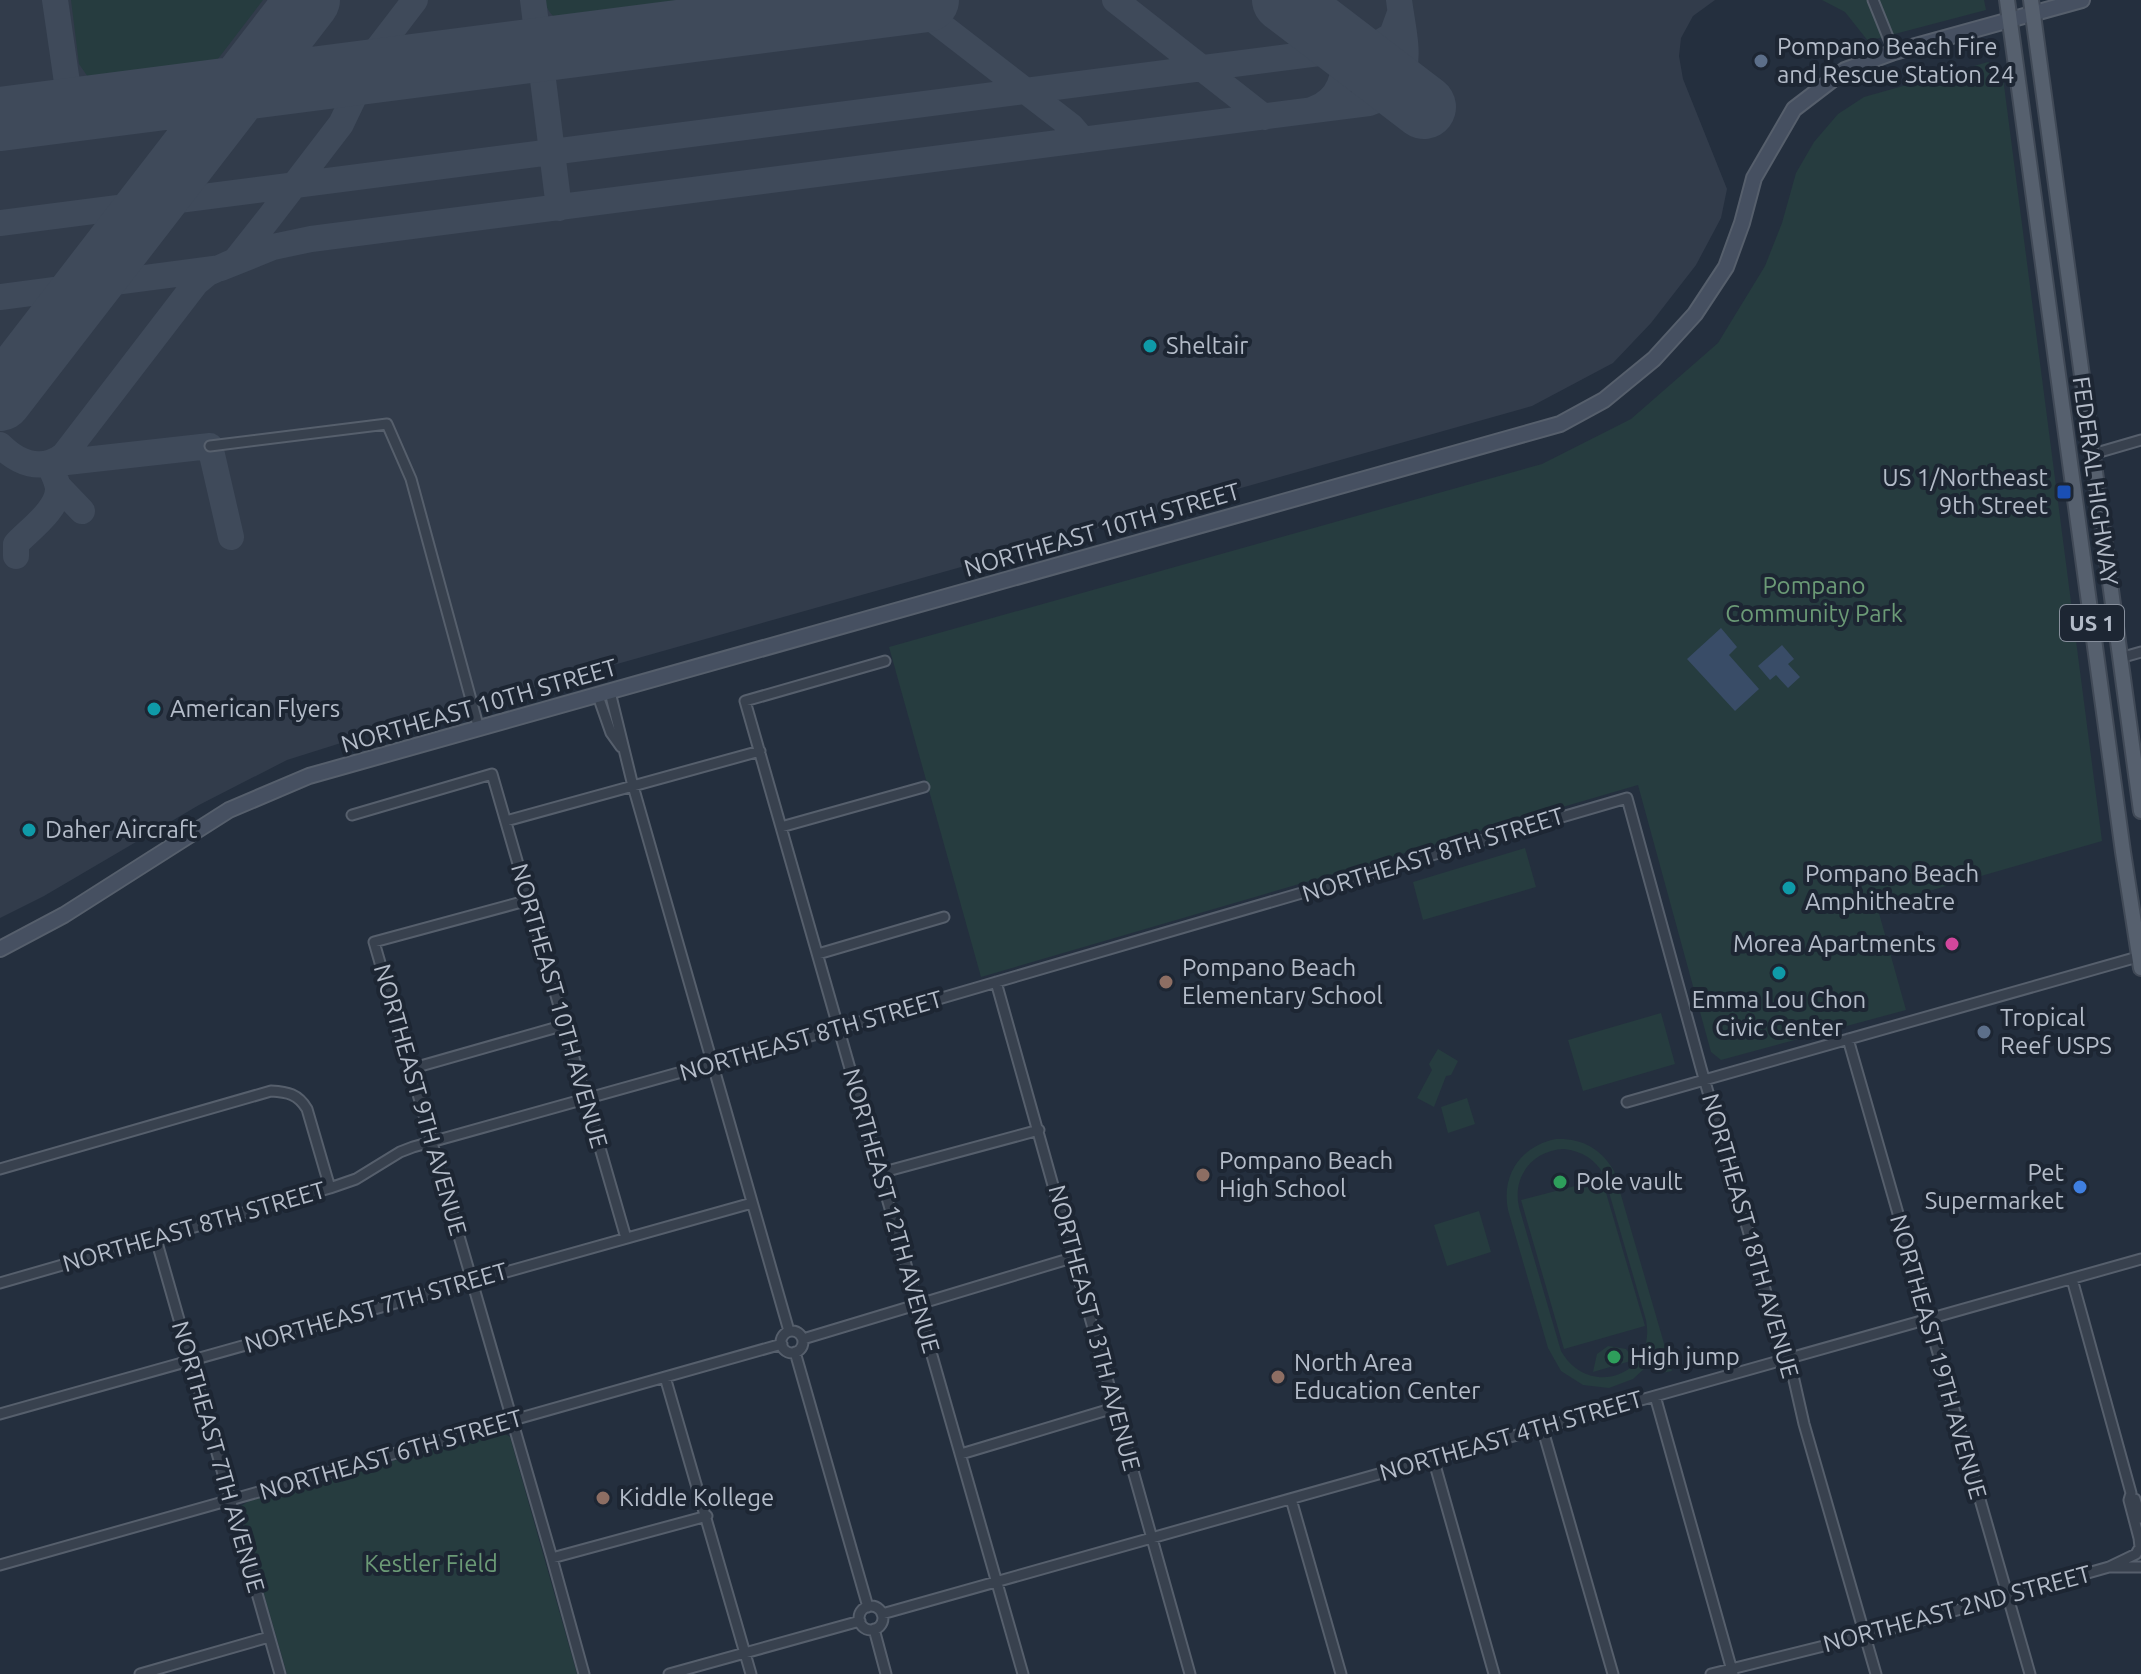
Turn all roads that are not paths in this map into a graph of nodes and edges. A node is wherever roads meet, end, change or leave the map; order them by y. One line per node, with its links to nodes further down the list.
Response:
1 (1873, 0): 6 (street)
2 (2007, 0): 5 (main road, FEDERAL HIGHWAY / US 1)
3 (2082, 0): 4 (street, NORTHEAST 10TH STREET)
4 (2032, 7): 5 (street, NORTHEAST 10TH STREET); 10 (main road, FEDERAL HIGHWAY / US 1)
5 (2010, 20): 6 (street, NORTHEAST 10TH STREET); 7 (main road, FEDERAL HIGHWAY / US 1)
6 (1894, 52): 16 (street, NORTHEAST 10TH STREET)
7 (2064, 420): 10 (main road); 11 (main road, FEDERAL HIGHWAY / US 1)
8 (2141, 440): 10 (street)
9 (210, 446): 17 (street)
10 (2093, 454): 12 (main road, FEDERAL HIGHWAY / US 1)
11 (2076, 506): 12 (main road); 30 (main road, FEDERAL HIGHWAY / US 1)
12 (2104, 534): 14 (main road, FEDERAL HIGHWAY / US 1)
13 (2141, 652): 14 (street)
14 (2120, 658): 22 (main road, FEDERAL HIGHWAY / US 1)
15 (885, 661): 18 (street, NORTHEAST 12TH AVENUE)
16 (604, 694): 17 (street, NORTHEAST 10TH STREET); 19 (street)
17 (479, 729): 28 (street, NORTHEAST 10TH STREET)
18 (760, 751): 19 (street); 25 (street, NORTHEAST 12TH AVENUE)
19 (633, 786): 24 (street); 35 (street)
20 (924, 787): 25 (street)
21 (1627, 798): 31 (street, NORTHEAST 8TH STREET); 37 (street, NORTHEAST 18TH AVENUE)
22 (2141, 811)
23 (352, 815): 24 (street, NORTHEAST 10TH AVENUE)
24 (506, 821): 26 (street, NORTHEAST 10TH AVENUE)
25 (781, 827): 29 (street, NORTHEAST 12TH AVENUE)
26 (529, 900): 32 (street, NORTHEAST 10TH AVENUE); 36 (street, NORTHEAST 9TH AVENUE)
27 (944, 917): 29 (street)
28 (0, 949)
29 (818, 954): 33 (street, NORTHEAST 12TH AVENUE)
30 (2140, 960): 34 (street)
31 (996, 982): 33 (street, NORTHEAST 8TH STREET); 40 (street, NORTHEAST 13TH AVENUE)
32 (565, 1025): 36 (street); 38 (street, NORTHEAST 10TH AVENUE)
33 (839, 1028): 35 (street, NORTHEAST 8TH STREET); 43 (street, NORTHEAST 12TH AVENUE)
34 (1848, 1039): 37 (street); 54 (street, NORTHEAST 19TH AVENUE)
35 (713, 1064): 38 (street, NORTHEAST 8TH STREET); 45 (street)
36 (410, 1069): 41 (street, NORTHEAST 9TH AVENUE)
37 (1704, 1080): 39 (street); 59 (street, NORTHEAST 18TH AVENUE)
38 (586, 1100): 41 (street, NORTHEAST 8TH STREET); 46 (street, NORTHEAST 10TH AVENUE)
39 (1627, 1102)
40 (1039, 1130): 43 (street); 48 (street, NORTHEAST 13TH AVENUE)
41 (431, 1142): 44 (street, NORTHEAST 8TH STREET); 51 (street, NORTHEAST 9TH AVENUE)
42 (0, 1169): 44 (street)
43 (880, 1173): 53 (street, NORTHEAST 12TH AVENUE)
44 (330, 1188): 47 (street, NORTHEAST 8TH STREET)
45 (752, 1203): 46 (street, NORTHEAST 7TH STREET); 55 (street)
46 (626, 1238): 51 (street, NORTHEAST 7TH STREET)
47 (156, 1239): 52 (street, NORTHEAST 8TH STREET); 60 (street, NORTHEAST 7TH AVENUE)
48 (1075, 1257): 53 (street); 63 (street, NORTHEAST 13TH AVENUE)
49 (2141, 1259): 50 (street, NORTHEAST 4TH STREET)
50 (2072, 1279): 54 (street, NORTHEAST 4TH STREET); 69 (street)
51 (472, 1281): 60 (street, NORTHEAST 7TH STREET); 65 (street, NORTHEAST 9TH AVENUE)
52 (0, 1283)
53 (918, 1305): 56 (street); 67 (street, NORTHEAST 12TH AVENUE)
54 (1928, 1319): 59 (street, NORTHEAST 4TH STREET); 80 (street, NORTHEAST 19TH AVENUE)
55 (789, 1331): 56 (street); 57 (street)
56 (803, 1339): 58 (street)
57 (782, 1344): 58 (street); 61 (street, NORTHEAST 6TH STREET)
58 (795, 1352): 81 (street)
59 (1789, 1358): 62 (street, NORTHEAST 4TH STREET); 85 (street, NORTHEAST 18TH AVENUE)
60 (191, 1360): 64 (street, NORTHEAST 7TH STREET); 71 (street, NORTHEAST 7TH AVENUE)
61 (665, 1377): 65 (street, NORTHEAST 6TH STREET); 72 (street)
62 (1655, 1396): 66 (street, NORTHEAST 4TH STREET); 88 (street)
63 (1114, 1408): 67 (street); 74 (street, NORTHEAST 13TH AVENUE)
64 (0, 1414)
65 (513, 1421): 71 (street, NORTHEAST 6TH STREET); 75 (street, NORTHEAST 9TH AVENUE)
66 (1542, 1427): 68 (street, NORTHEAST 4TH STREET); 99 (street)
67 (961, 1454): 79 (street, NORTHEAST 12TH AVENUE)
68 (1433, 1458): 70 (street, NORTHEAST 4TH STREET); 98 (street)
69 (2131, 1493): 73 (street); 77 (street, NORTHEAST 2ND STREET)
70 (1291, 1499): 74 (street, NORTHEAST 4TH STREET); 97 (street)
71 (231, 1500): 76 (street, NORTHEAST 6TH STREET); 86 (street, NORTHEAST 7TH AVENUE)
72 (707, 1516): 75 (street); 87 (street)
73 (2141, 1518)
74 (1152, 1538): 79 (street, NORTHEAST 4TH STREET); 96 (street, NORTHEAST 13TH AVENUE)
75 (552, 1558): 91 (street, NORTHEAST 9TH AVENUE)
76 (0, 1565)
77 (2109, 1567): 78 (street, NORTHEAST 2ND STREET); 80 (street, NORTHEAST 2ND STREET)
78 (2141, 1567)
79 (997, 1582): 82 (street, NORTHEAST 4TH STREET); 95 (street, NORTHEAST 12TH AVENUE)
80 (2007, 1596): 85 (street, NORTHEAST 2ND STREET); 102 (street, NORTHEAST 19TH AVENUE)
81 (868, 1607): 82 (street); 83 (street)
82 (882, 1614): 84 (street)
83 (860, 1621): 84 (street); 87 (street)
84 (874, 1629): 94 (street)
85 (1865, 1636): 88 (street, NORTHEAST 2ND STREET); 101 (street, NORTHEAST 18TH AVENUE)
86 (269, 1637): 89 (street); 90 (street, NORTHEAST 7TH AVENUE)
87 (744, 1652): 92 (street); 93 (street)
88 (1732, 1671): 100 (street, NORTHEAST 2ND STREET)
89 (140, 1674)
90 (280, 1674)
91 (584, 1674)
92 (669, 1674)
93 (751, 1674)
94 (886, 1674)
95 (1023, 1674)
96 (1190, 1674)
97 (1341, 1674)
98 (1494, 1674)
99 (1613, 1674)
100 (1711, 1674)
101 (1876, 1674)
102 (2030, 1674)

